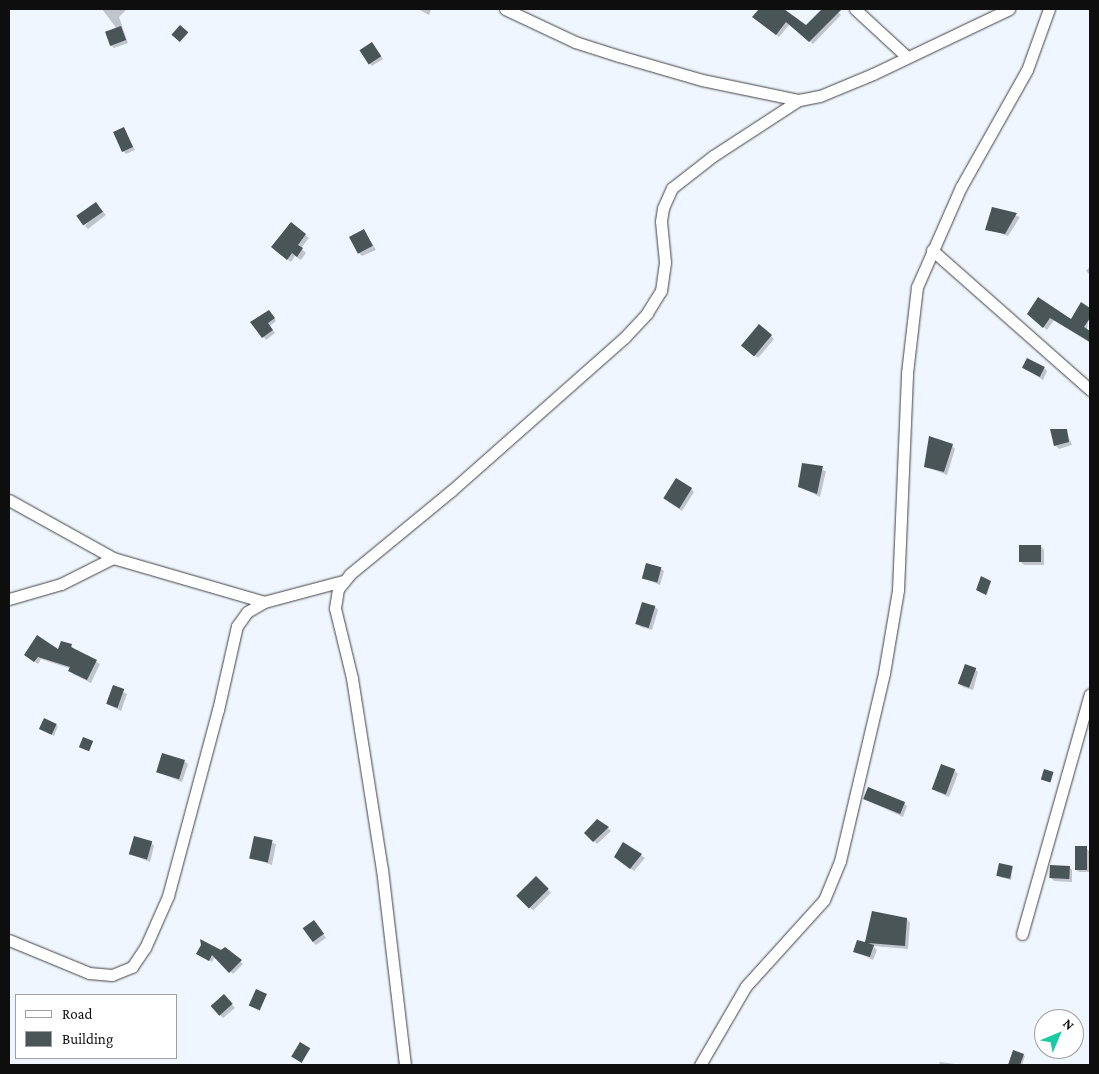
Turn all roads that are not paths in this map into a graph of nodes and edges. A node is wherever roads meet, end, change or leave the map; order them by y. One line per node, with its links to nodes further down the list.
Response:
1 (505, 9): 6 (street)
2 (855, 9): 5 (street)
3 (1009, 9): 5 (street)
4 (1049, 9): 7 (street)
5 (907, 57): 6 (street)
6 (799, 100): 11 (street)
7 (932, 250): 8 (street); 18 (street)
8 (1090, 390)
9 (9, 500): 10 (street)
10 (113, 558): 12 (street); 13 (street)
11 (343, 581): 13 (street); 17 (street)
12 (9, 599)
13 (264, 602): 16 (street)
14 (1090, 694): 15 (street)
15 (1022, 934)
16 (9, 940)
17 (405, 1065)
18 (700, 1065)

